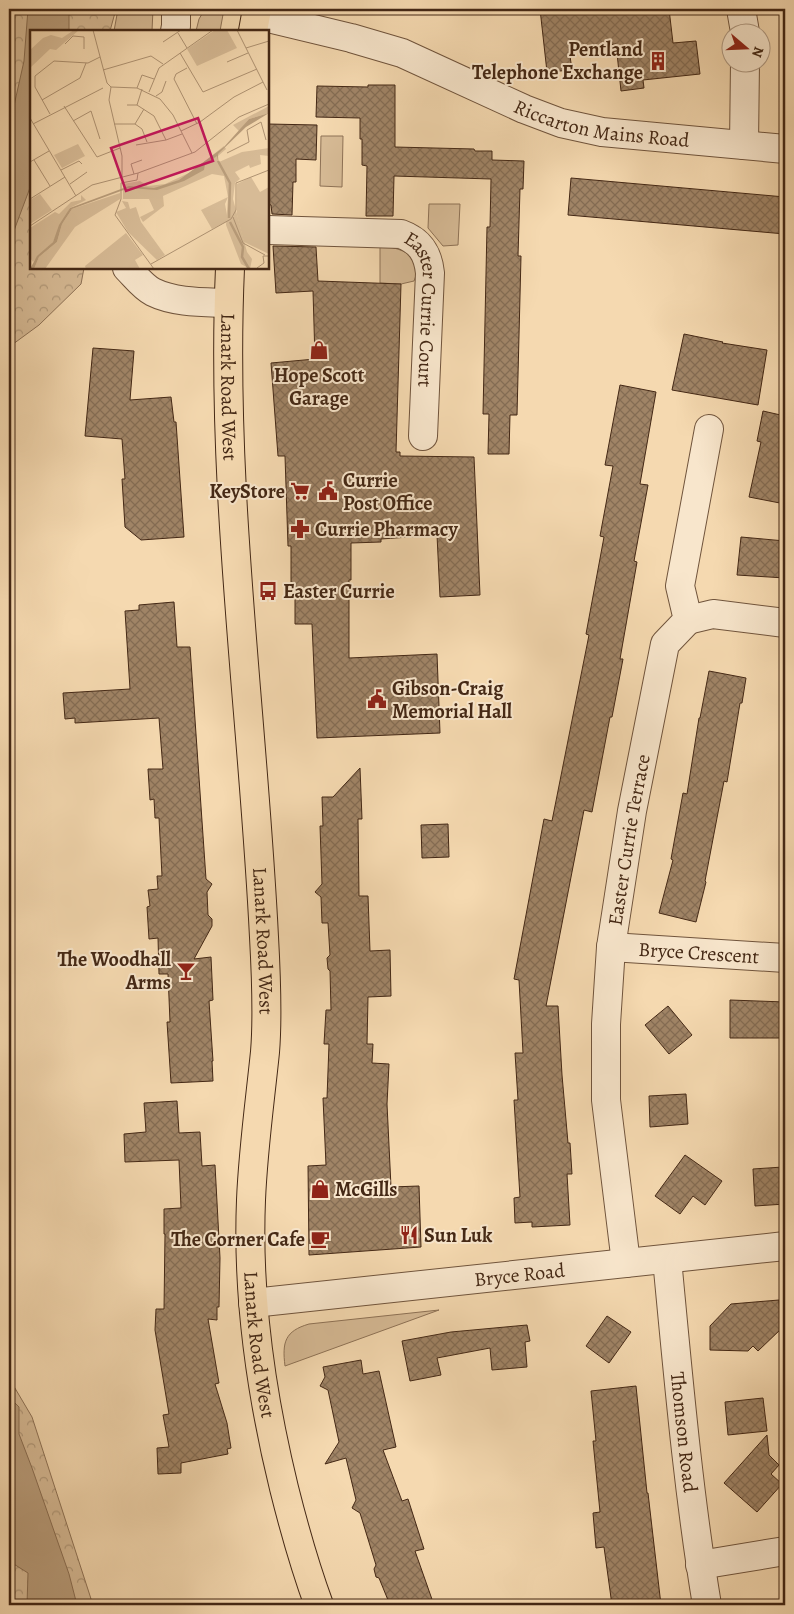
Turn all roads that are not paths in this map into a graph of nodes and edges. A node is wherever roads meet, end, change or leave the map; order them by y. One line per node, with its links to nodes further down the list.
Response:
1 (176, 9): 5 (street)
2 (741, 9): 4 (street)
3 (255, 18): 7 (street, Riccarton Mains Road)
4 (743, 22)
5 (175, 30)
6 (745, 72): 7 (street)
7 (744, 146): 8 (street, Riccarton Mains Road)
8 (785, 149)
9 (269, 230): 14 (street, Easter Currie Court)
10 (129, 269): 12 (street)
11 (230, 269): 12 (main road, Lanark Road West)
12 (228, 303): 22 (main road, Lanark Road West)
13 (709, 429): 15 (street)
14 (423, 436)
15 (688, 620): 16 (street); 17 (street, Easter Currie Terrace)
16 (785, 623)
17 (611, 947): 18 (street, Bryce Crescent); 21 (street, Easter Currie Terrace)
18 (785, 958)
19 (785, 1246): 20 (street, Bryce Road)
20 (667, 1259): 21 (street, Bryce Road); 24 (street, Thomson Road)
21 (626, 1263): 22 (street, Bryce Road)
22 (253, 1303): 25 (main road, Lanark Road West)
23 (785, 1551): 24 (street)
24 (700, 1565): 26 (street, Thomson Road)
25 (318, 1605)
26 (707, 1605)

